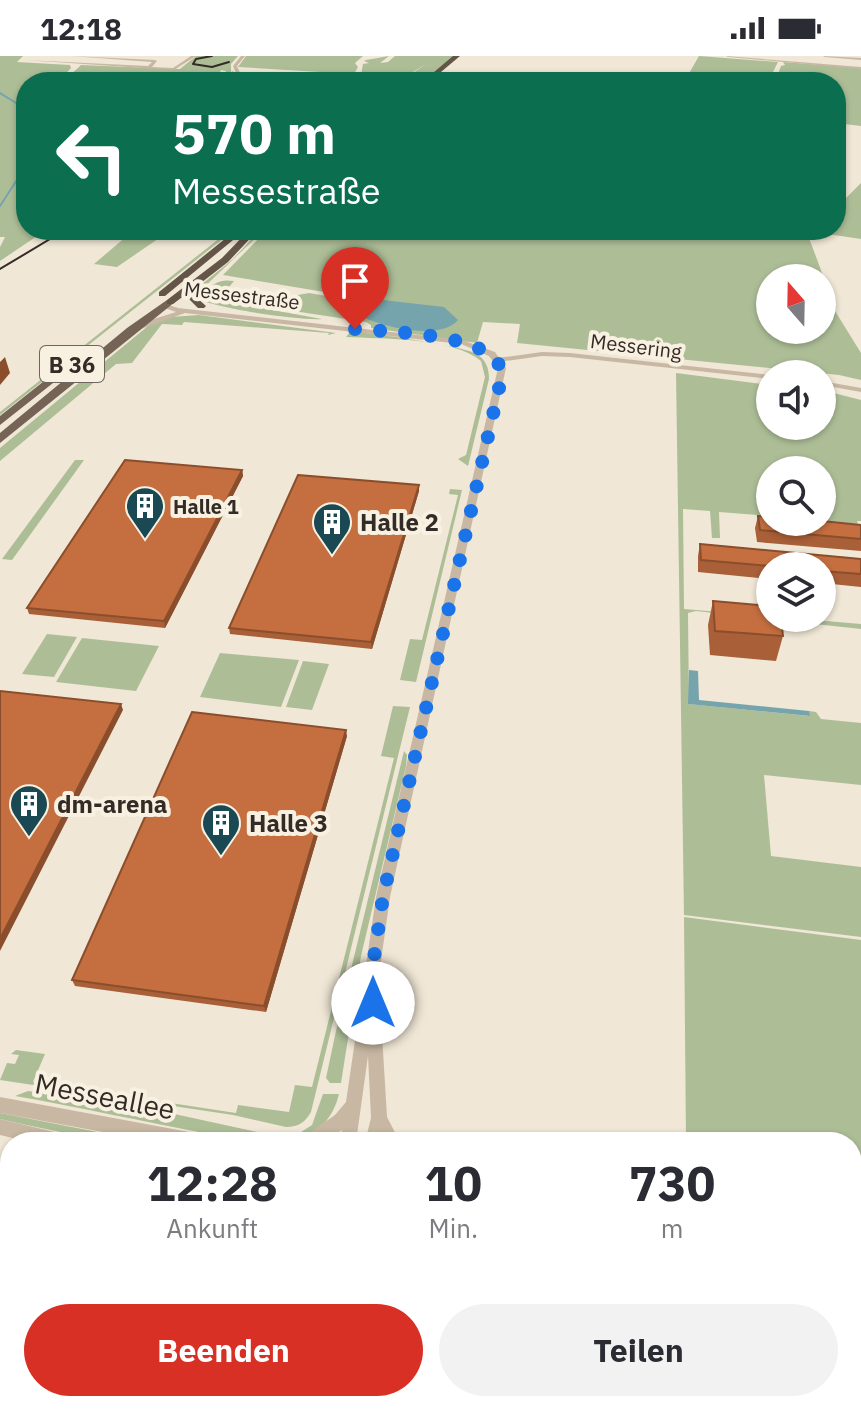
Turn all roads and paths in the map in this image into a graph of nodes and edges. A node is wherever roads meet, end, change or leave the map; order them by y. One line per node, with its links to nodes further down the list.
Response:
1 (33, 56): 11 (street)
2 (65, 56): 11 (street)
3 (73, 56): 12 (street)
4 (194, 56): 12 (street)
5 (457, 56): 14 (highway)
6 (467, 56): 15 (highway)
7 (728, 56): 9 (street)
8 (825, 56): 10 (street)
9 (782, 58): 13 (street)
10 (861, 59)
11 (54, 62): 12 (street)
12 (149, 68)
13 (861, 68)
14 (437, 72)
15 (447, 72)
16 (230, 240): 19 (highway, B 36)
17 (244, 240): 18 (highway, B 36)
18 (189, 289): 19 (highway, B 36); 20 (highway)
19 (165, 301): 20 (street, Messestraße); 21 (main road, B 36); 26 (main road, B 36)
20 (197, 309): 21 (street); 22 (street, Messestraße)
21 (131, 330): 27 (main road, B 36)
22 (498, 360): 23 (street, Messering); 28 (street)
23 (756, 375)
24 (836, 386): 25 (street)
25 (861, 390)
26 (0, 422)
27 (0, 439)
28 (371, 978): 30 (street); 31 (street)
29 (0, 1105): 34 (street, Messeallee)
30 (351, 1108): 35 (street); 36 (street)
31 (379, 1118): 37 (street); 38 (street)
32 (0, 1127): 33 (street, Messeallee)
33 (21, 1132)
34 (146, 1132)
35 (326, 1132)
36 (349, 1132)
37 (376, 1132)
38 (387, 1132)

